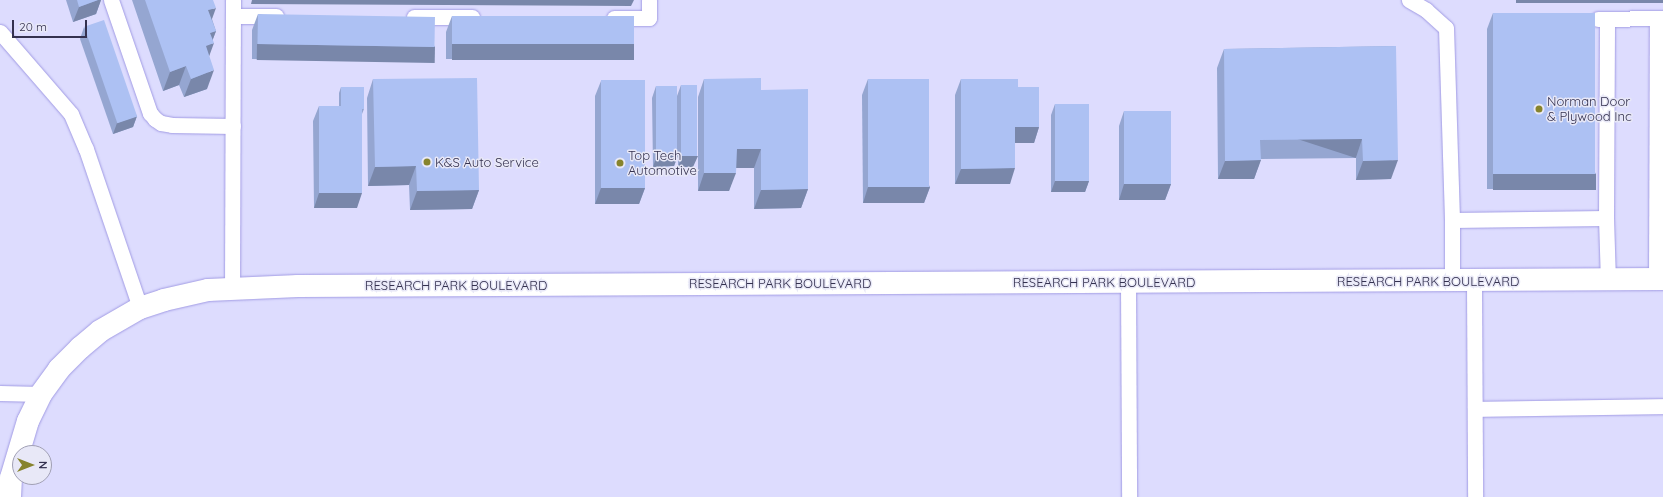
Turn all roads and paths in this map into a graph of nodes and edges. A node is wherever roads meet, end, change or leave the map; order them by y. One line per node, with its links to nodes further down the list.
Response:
1 (111, 0): 14 (lane)
2 (233, 0): 5 (lane)
3 (649, 0): 9 (lane)
4 (1409, 0): 16 (lane)
5 (233, 16): 6 (lane); 14 (lane)
6 (289, 16)
7 (401, 17): 8 (lane)
8 (489, 17)
9 (601, 18)
10 (1660, 18): 12 (lane); 17 (lane)
11 (1584, 19): 12 (lane)
12 (1607, 19): 15 (lane)
13 (0, 32): 23 (lane)
14 (233, 126): 22 (lane)
15 (1606, 218): 16 (lane); 18 (lane)
16 (1452, 220): 20 (lane)
17 (1659, 279): 18 (street, RESEARCH PARK BOULEVARD)
18 (1608, 280): 21 (street, RESEARCH PARK BOULEVARD)
19 (1128, 282): 20 (street, RESEARCH PARK BOULEVARD); 22 (street, RESEARCH PARK BOULEVARD); 29 (lane)
20 (1452, 282): 21 (street, RESEARCH PARK BOULEVARD)
21 (1474, 282): 27 (lane)
22 (232, 288): 23 (street, RESEARCH PARK BOULEVARD)
23 (140, 308): 25 (street, RESEARCH PARK BOULEVARD)
24 (0, 393): 25 (lane)
25 (41, 394): 28 (street, RESEARCH PARK BOULEVARD)
26 (1663, 406): 27 (lane)
27 (1475, 409): 30 (lane)
28 (10, 497)
29 (1129, 497)
30 (1475, 497)

